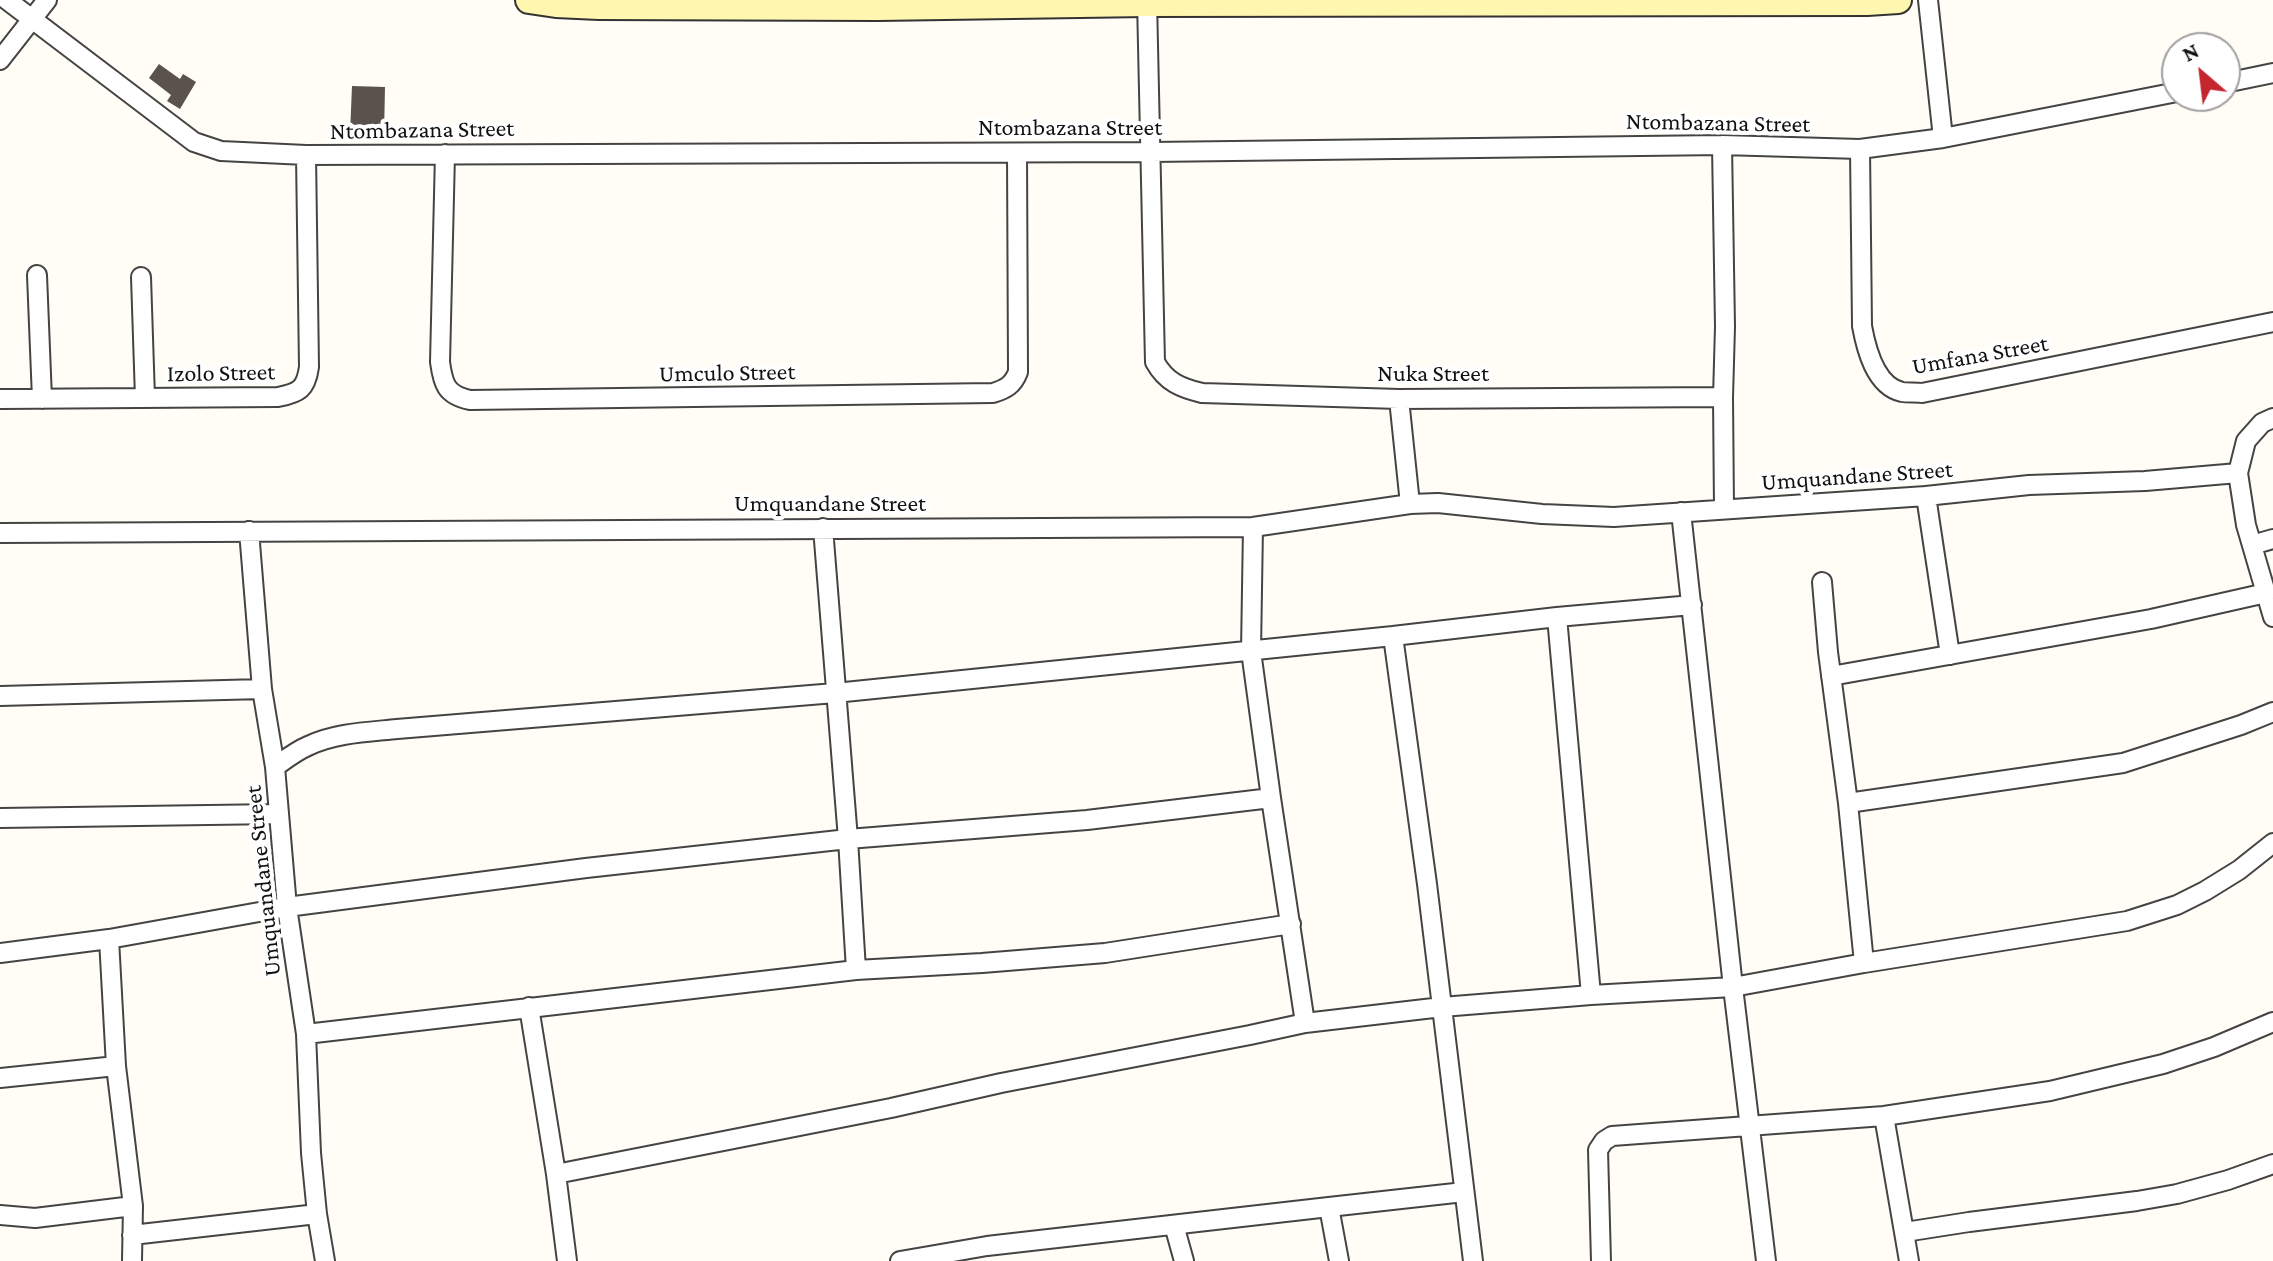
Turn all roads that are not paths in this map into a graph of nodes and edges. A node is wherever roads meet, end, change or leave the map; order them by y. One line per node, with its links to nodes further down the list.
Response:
1 (7, 0): 7 (street, Ntombazana Street)
2 (47, 0): 7 (street)
3 (529, 0): 6 (street)
4 (1898, 0): 6 (street)
5 (1928, 0): 12 (street)
6 (1147, 2): 15 (street)
7 (33, 19): 8 (street); 18 (street, Ntombazana Street)
8 (0, 60)
9 (2273, 73): 10 (street)
10 (2241, 80)
11 (2161, 95): 12 (street, Ntombazana Street)
12 (1943, 138): 14 (street, Ntombazana Street)
13 (1722, 145): 14 (street, Ntombazana Street); 15 (street, Ntombazana Street); 22 (street)
14 (1860, 149): 21 (street, Umfana Street)
15 (1151, 152): 16 (street, Ntombazana Street); 26 (street, Nuka Street)
16 (1017, 153): 17 (street, Ntombazana Street); 17 (street, Umculo Street)
17 (445, 154): 18 (street, Ntombazana Street)
18 (306, 155): 23 (street, Izolo Street)
19 (37, 275): 25 (street)
20 (141, 277): 23 (street)
21 (2273, 322)
22 (1723, 397): 26 (street, Nuka Street); 31 (street)
23 (145, 398): 25 (street, Izolo Street)
24 (0, 399): 25 (street, Izolo Street)
25 (42, 399)
26 (1399, 399): 30 (street)
27 (2273, 418): 28 (street)
28 (2238, 473): 29 (street, Umquandane Street); 38 (street)
29 (1926, 496): 31 (street, Umquandane Street); 46 (street)
30 (1410, 504): 32 (street, Umquandane Street); 33 (street, Umquandane Street)
31 (1724, 509): 32 (street, Umquandane Street)
32 (1681, 512): 41 (street)
33 (1253, 527): 34 (street, Umquandane Street); 45 (street)
34 (823, 528): 35 (street, Umquandane Street); 49 (street)
35 (249, 531): 36 (street, Umquandane Street); 48 (street, Umquandane Street)
36 (0, 533)
37 (2273, 539): 38 (street)
38 (2252, 545): 40 (street)
39 (1822, 582): 47 (street)
40 (2266, 593): 43 (street); 46 (street)
41 (1692, 605): 42 (street); 65 (street)
42 (1557, 617): 44 (street); 66 (street)
43 (2273, 617)
44 (1393, 636): 45 (street); 68 (street)
45 (1251, 651): 49 (street); 53 (street)
46 (1950, 655): 47 (street)
47 (1831, 676): 54 (street)
48 (262, 689): 50 (street); 52 (street, Umquandane Street)
49 (835, 693): 52 (street); 57 (street)
50 (0, 696)
51 (2273, 712): 54 (street)
52 (275, 767): 55 (street, Umquandane Street)
53 (1271, 798): 57 (street); 60 (street)
54 (1848, 803): 63 (street)
55 (278, 814): 56 (street); 59 (street, Umquandane Street)
56 (0, 818)
57 (848, 839): 59 (street); 64 (street)
58 (2273, 843): 63 (street)
59 (287, 907): 61 (street); 71 (street, Umquandane Street)
60 (1291, 924): 64 (street); 70 (street)
61 (109, 939): 62 (street); 72 (street)
62 (0, 953)
63 (1864, 963): 65 (street)
64 (856, 970): 67 (street)
65 (1733, 987): 66 (street); 75 (street)
66 (1591, 995): 68 (street)
67 (529, 1007): 71 (street); 77 (street)
68 (1442, 1007): 70 (street); 78 (street)
69 (2273, 1022): 74 (street)
70 (1305, 1023): 77 (street)
71 (306, 1034): 81 (street, Umquandane Street)
72 (116, 1066): 73 (street); 79 (street)
73 (0, 1078)
74 (1884, 1116): 75 (street); 84 (street)
75 (1751, 1127): 94 (street); 95 (street)
76 (2273, 1164): 84 (street)
77 (556, 1174): 89 (street)
78 (1464, 1192): 80 (street); 93 (street)
79 (133, 1206): 82 (street); 85 (street)
80 (1329, 1207): 83 (street); 92 (street)
81 (317, 1214): 85 (street); 88 (street, Umquandane Street)
82 (0, 1215)
83 (1174, 1225): 86 (street); 91 (street)
84 (1905, 1232): 96 (street)
85 (132, 1235): 87 (street)
86 (960, 1256): 90 (street)
87 (132, 1261)
88 (325, 1261)
89 (567, 1261)
90 (900, 1261)
91 (1184, 1261)
92 (1339, 1261)
93 (1473, 1261)
94 (1601, 1261)
95 (1766, 1261)
96 (1909, 1261)

